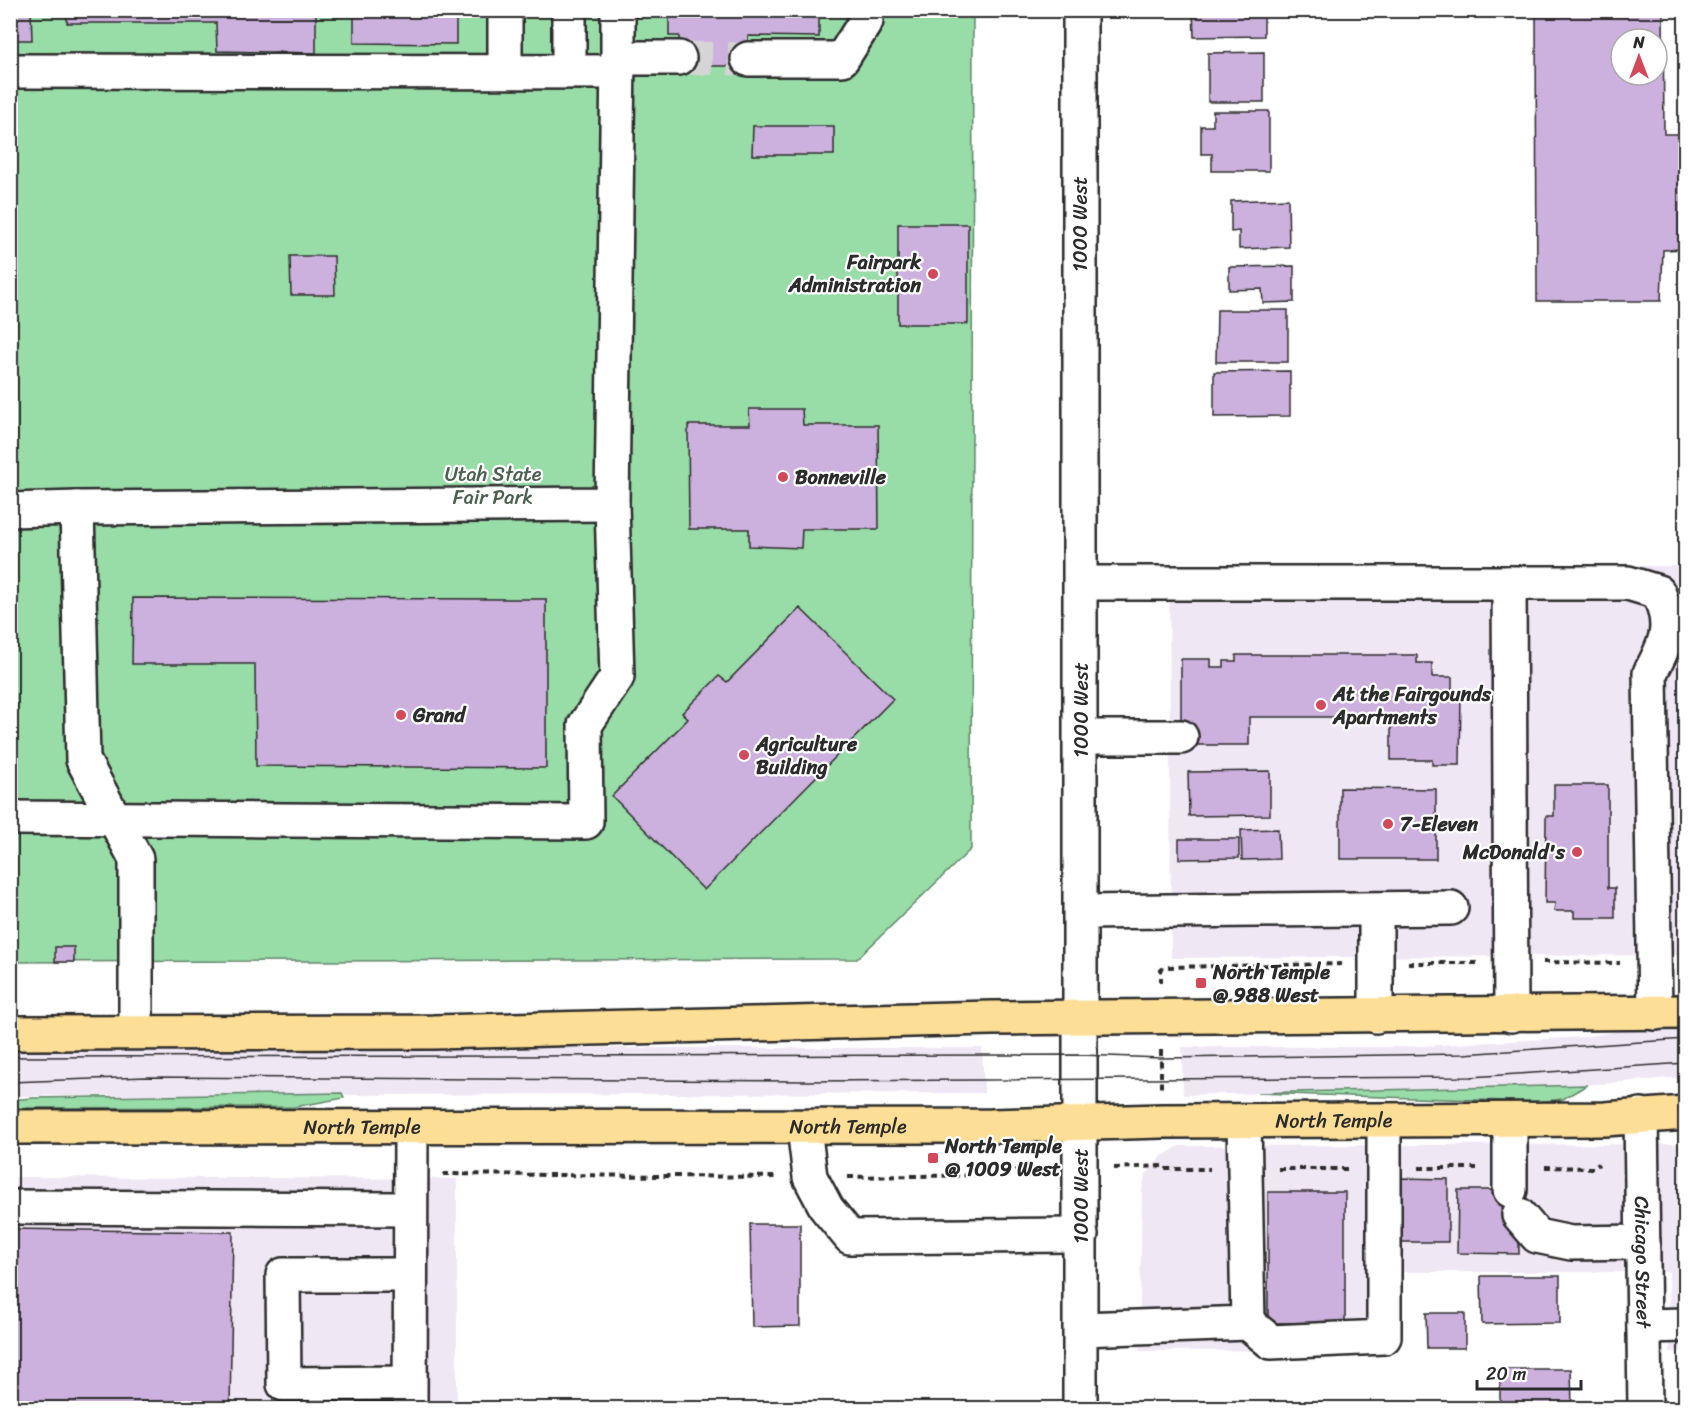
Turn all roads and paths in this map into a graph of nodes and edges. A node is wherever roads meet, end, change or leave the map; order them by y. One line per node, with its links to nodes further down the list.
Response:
1 (505, 10): 10 (street)
2 (569, 10): 11 (street)
3 (618, 10): 8 (street)
4 (866, 10): 7 (street)
5 (1080, 10): 15 (street, 1000 West)
6 (679, 58): 8 (street)
7 (748, 59)
8 (617, 65): 11 (street); 12 (street)
9 (10, 70): 10 (street)
10 (505, 71): 11 (street)
11 (569, 71)
12 (612, 504): 13 (street); 20 (street)
13 (77, 508): 14 (street); 20 (street)
14 (10, 510)
15 (1081, 583): 16 (street); 17 (street, 1000 West)
16 (1509, 583): 24 (street); 25 (street)
17 (1081, 737): 18 (street); 23 (street, 1000 West)
18 (1181, 737)
19 (10, 818): 20 (street)
20 (115, 820): 32 (street)
21 (1451, 908): 22 (street)
22 (1376, 910): 23 (street); 26 (street)
23 (1081, 912): 30 (street, 1000 West)
24 (1511, 962): 25 (path); 26 (path); 28 (street)
25 (1654, 963): 27 (street)
26 (1376, 964): 29 (path); 31 (street)
27 (1670, 1013): 28 (main road)
28 (1511, 1015): 31 (main road)
29 (1161, 1016): 30 (main road); 31 (main road); 39 (path)
30 (1081, 1017): 32 (main road); 40 (street, 1000 West)
31 (1376, 1017)
32 (136, 1032): 33 (main road)
33 (10, 1033)
34 (1686, 1113): 35 (main road, North Temple)
35 (1641, 1115): 38 (main road, North Temple); 51 (street, Chicago Street)
36 (1244, 1120): 37 (main road, North Temple); 39 (main road, North Temple); 53 (street)
37 (1384, 1120): 38 (main road, North Temple); 53 (street)
38 (1510, 1120): 51 (street)
39 (1161, 1121): 40 (main road, North Temple); 44 (path)
40 (1082, 1123): 42 (main road, North Temple); 50 (street, 1000 West)
41 (10, 1127): 43 (main road, North Temple)
42 (804, 1127): 43 (main road, North Temple); 47 (street)
43 (411, 1129): 46 (street)
44 (1162, 1166)
45 (992, 1172): 47 (path)
46 (410, 1174): 47 (path); 49 (street)
47 (810, 1177): 50 (street)
48 (10, 1207): 49 (street)
49 (409, 1209): 52 (street)
50 (1081, 1235): 56 (street, 1000 West)
51 (1643, 1242): 55 (street, Chicago Street)
52 (409, 1275): 57 (street); 57 (street)
53 (1248, 1323): 56 (street)
54 (1686, 1325): 55 (street)
55 (1644, 1326): 59 (street, Chicago Street)
56 (1081, 1329): 58 (street, 1000 West)
57 (410, 1396)
58 (1080, 1408)
59 (1645, 1408)

